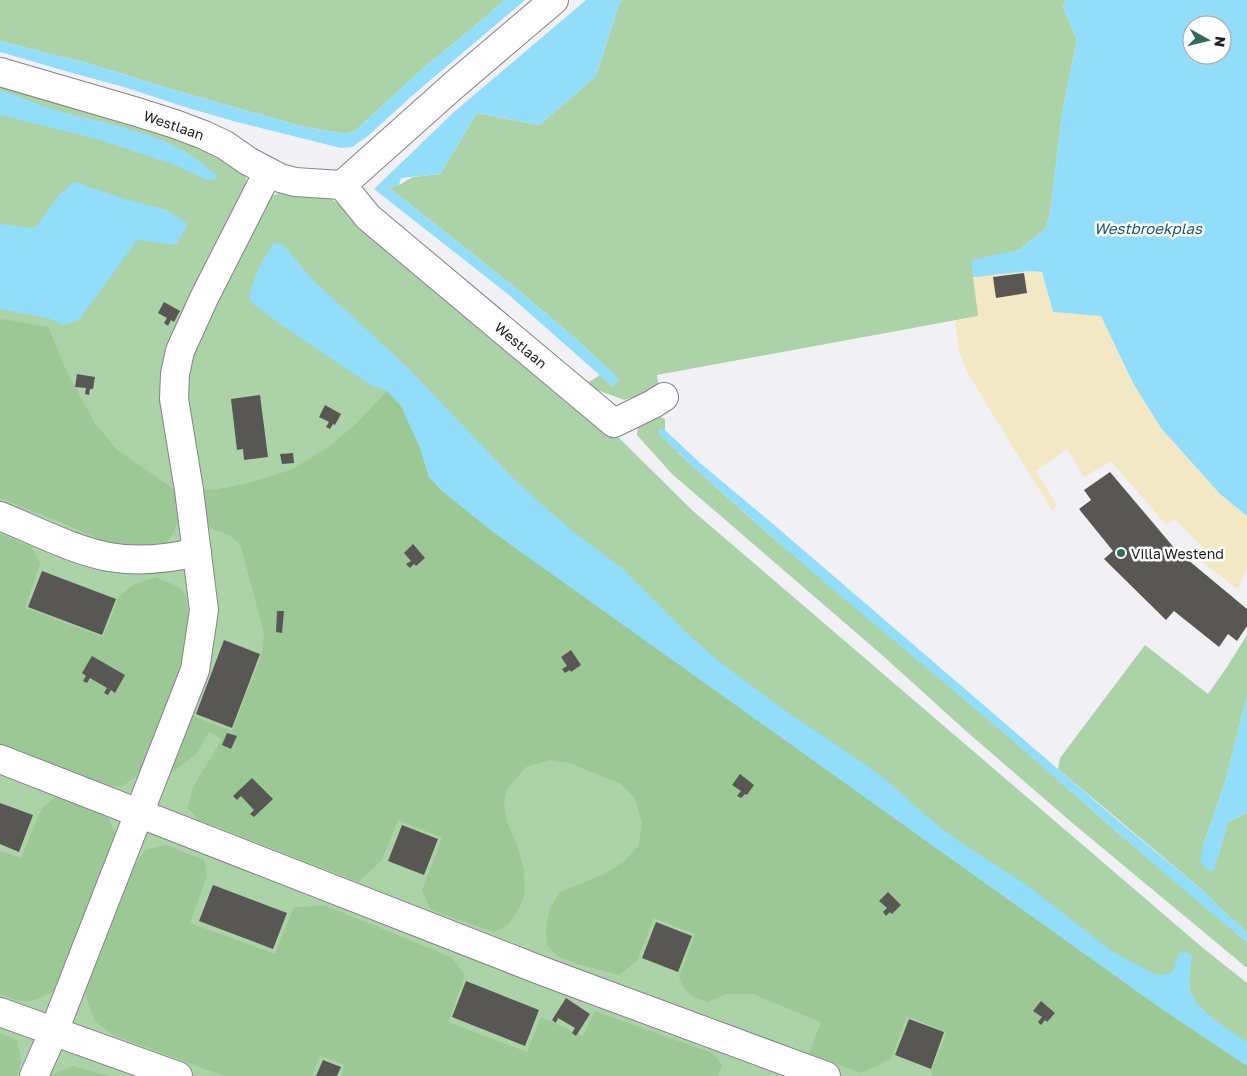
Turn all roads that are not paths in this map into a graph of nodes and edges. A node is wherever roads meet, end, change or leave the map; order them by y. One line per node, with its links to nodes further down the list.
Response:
1 (554, 0): 4 (street)
2 (0, 72): 3 (street, Westlaan)
3 (268, 172): 4 (street, Westlaan); 7 (street)
4 (342, 185): 5 (street, Westlaan)
5 (664, 397)
6 (0, 516): 7 (street)
7 (197, 552): 9 (street)
8 (0, 759): 9 (street)
9 (139, 813): 11 (street); 14 (street)
10 (0, 1012): 11 (street)
11 (54, 1031): 12 (street); 13 (street)
12 (34, 1076)
13 (178, 1076)
14 (826, 1076)

